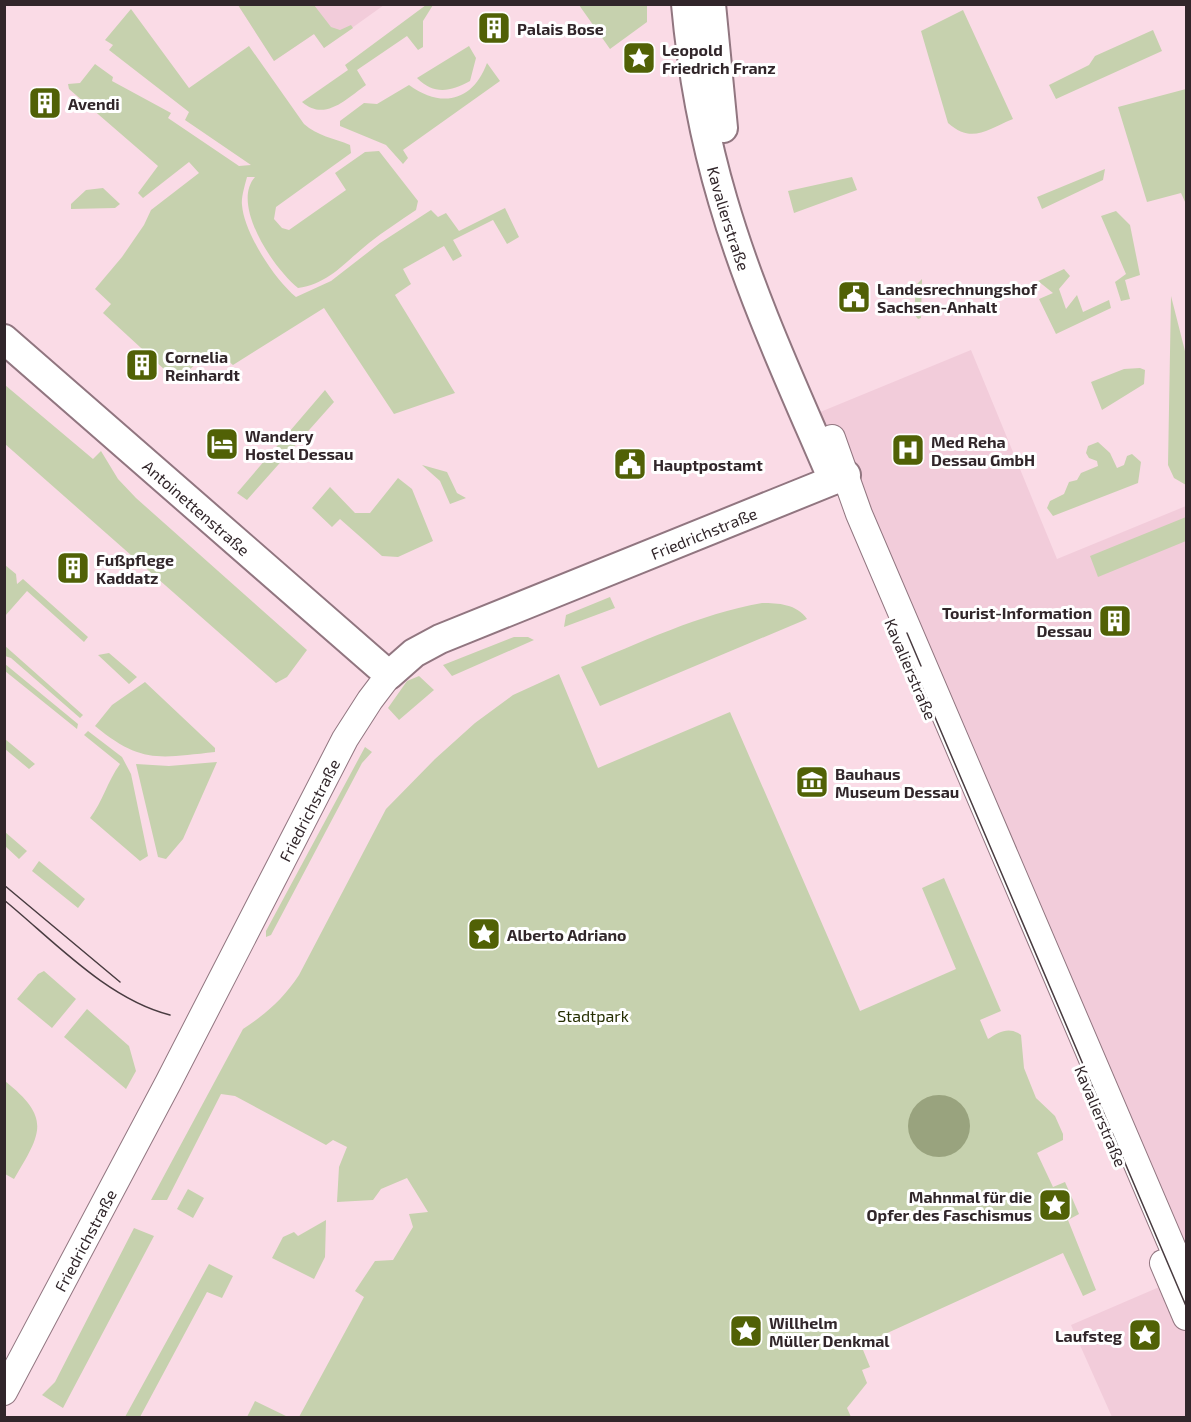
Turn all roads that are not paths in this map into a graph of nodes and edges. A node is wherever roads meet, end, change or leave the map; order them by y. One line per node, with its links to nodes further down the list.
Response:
1 (686, 4): 5 (main road, Kavalierstraße)
2 (711, 4): 4 (main road, Kavalierstraße)
3 (4, 339): 6 (main road, Antoinettenstraße)
4 (832, 438): 5 (street, Kavalierstraße)
5 (839, 477): 6 (main road, Friedrichstraße); 7 (street, Kavalierstraße); 8 (street, Kavalierstraße)
6 (389, 675): 9 (street, Friedrichstraße)
7 (1186, 1279)
8 (1186, 1317)
9 (4, 1392)

